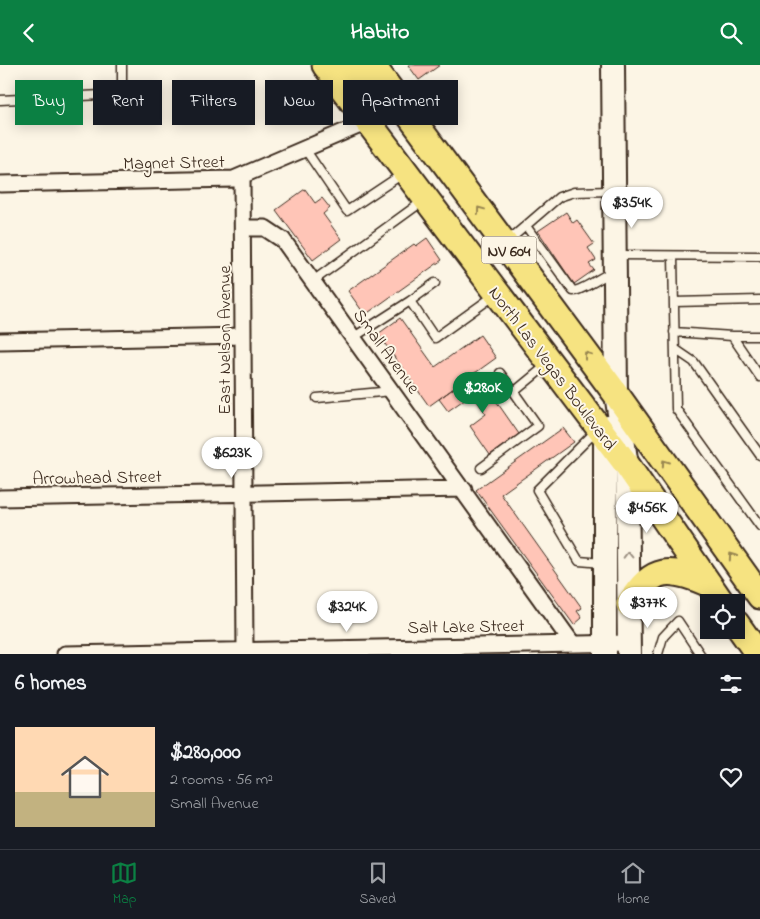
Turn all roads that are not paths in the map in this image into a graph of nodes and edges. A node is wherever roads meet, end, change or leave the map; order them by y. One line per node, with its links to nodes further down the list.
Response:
1 (122, 65): 9 (lane)
2 (325, 65): 8 (main road, North Las Vegas Boulevard / NV 604)
3 (339, 65): 6 (main road)
4 (613, 65): 19 (main road)
5 (374, 66): 7 (main road, North Las Vegas Boulevard / NV 604)
6 (357, 80)
7 (384, 80)
8 (343, 89)
9 (0, 99)
10 (360, 125): 14 (street, Magnet Street)
11 (369, 125): 15 (main road, North Las Vegas Boulevard / NV 604)
12 (396, 125): 18 (main road)
13 (416, 125): 18 (main road, North Las Vegas Boulevard / NV 604)
14 (305, 149): 15 (lane); 16 (street, Magnet Street)
15 (405, 172): 20 (main road, North Las Vegas Boulevard / NV 604)
16 (242, 176): 17 (street, Magnet Street); 22 (street, East Nelson Avenue)
17 (0, 184)
18 (461, 185): 23 (main road, North Las Vegas Boulevard / NV 604, one-way to 18)
19 (614, 191): 21 (lane); 26 (main road)
20 (426, 199): 27 (lane); 29 (main road, North Las Vegas Boulevard / NV 604)
21 (526, 226): 23 (lane); 26 (lane)
22 (243, 228): 27 (street, Small Avenue); 36 (street, East Nelson Avenue)
23 (505, 244): 45 (main road, North Las Vegas Boulevard / NV 604, one-way to 23)
24 (672, 256): 25 (lane); 26 (lane); 32 (lane)
25 (760, 256)
26 (614, 263): 45 (main road)
27 (313, 281): 37 (street, Small Avenue)
28 (435, 283): 31 (lane)
29 (497, 294): 31 (lane); 40 (main road, North Las Vegas Boulevard / NV 604)
30 (760, 300): 32 (lane)
31 (410, 301): 37 (lane)
32 (674, 302): 33 (lane)
33 (674, 332): 35 (lane); 39 (lane)
34 (760, 335): 35 (lane)
35 (732, 336): 42 (lane)
36 (243, 337): 38 (street); 52 (street, East Nelson Avenue)
37 (354, 337): 43 (street, Small Avenue)
38 (0, 341)
39 (674, 349): 48 (lane); 54 (lane)
40 (549, 363): 44 (lane); 47 (main road, North Las Vegas Boulevard / NV 604)
41 (500, 373): 44 (lane)
42 (760, 377)
43 (392, 391): 46 (lane); 51 (street, Small Avenue)
44 (514, 392): 50 (lane)
45 (616, 394): 47 (main road); 49 (main road); 57 (main road, North Las Vegas Boulevard, one-way to 45)
46 (317, 398)
47 (602, 433): 49 (main road, North Las Vegas Boulevard / NV 604); 55 (main road); 55 (lane)
48 (760, 455)
49 (627, 465): 56 (main road, North Las Vegas Boulevard); 58 (main road, one-way to 49)
50 (481, 468)
51 (464, 489): 52 (street, Arrowhead Street); 60 (street, Small Avenue)
52 (244, 493): 53 (street, Arrowhead Street); 63 (street, East Nelson Avenue)
53 (0, 498)
54 (760, 526)
55 (605, 563): 61 (main road)
56 (715, 593): 58 (main road)
57 (760, 596)
58 (629, 603): 62 (main road)
59 (745, 636): 67 (main road)
60 (572, 643): 61 (street, Salt Lake Street); 63 (street, Salt Lake Street)
61 (605, 649): 62 (street, Salt Lake Street)
62 (629, 649)
63 (245, 652): 64 (street, Salt Lake Street)
64 (65, 654)
65 (658, 654): 66 (lane)
66 (700, 654)
67 (758, 654)

